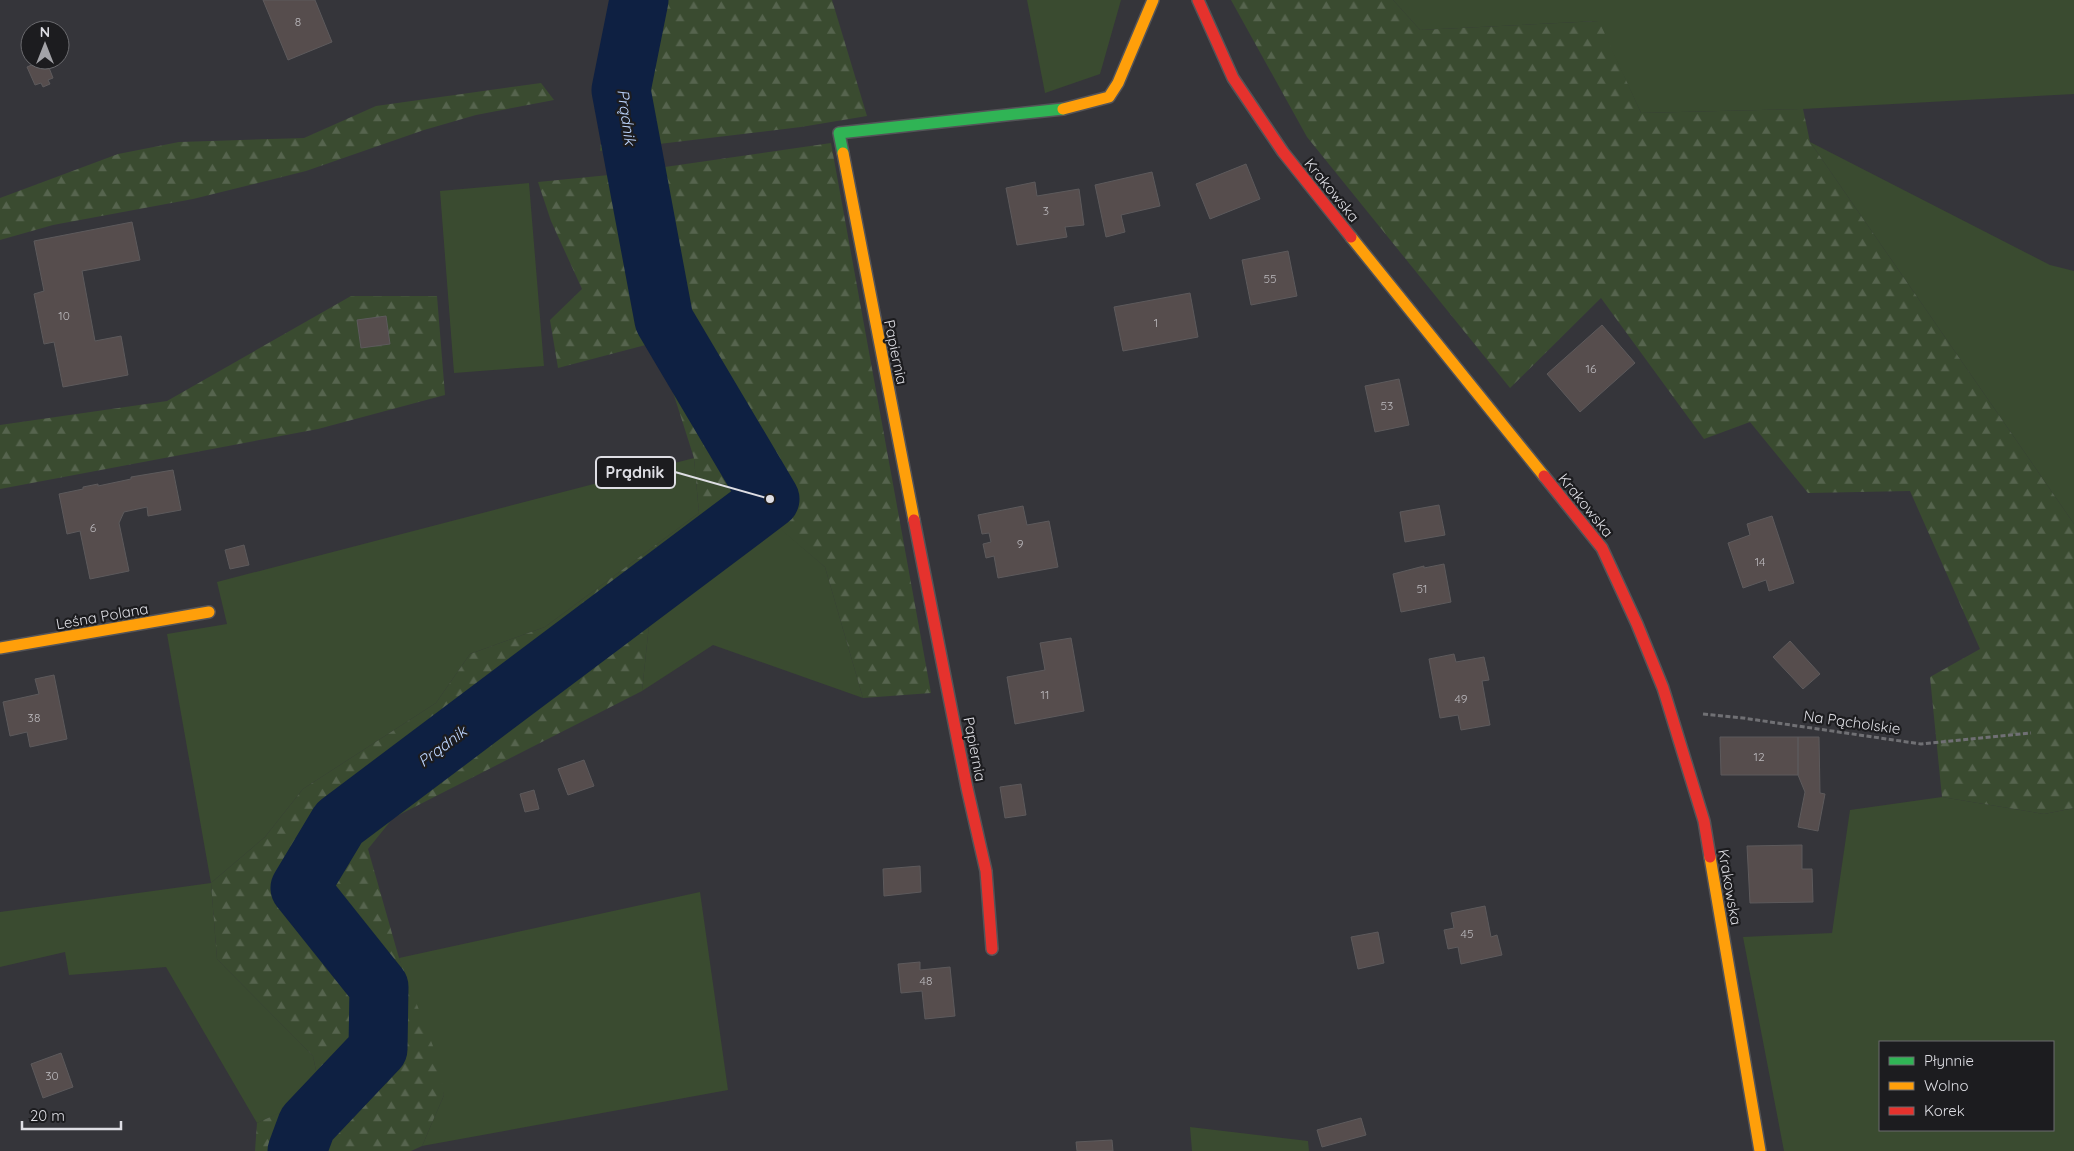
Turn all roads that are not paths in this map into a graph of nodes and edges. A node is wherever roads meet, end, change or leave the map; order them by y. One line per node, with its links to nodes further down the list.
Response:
1 (1153, 0): 5 (street, Papiernia)
2 (1198, 0): 6 (street, Krakowska)
3 (209, 612): 4 (street, Leśna Polana)
4 (0, 648)
5 (992, 950)
6 (1760, 1151)

